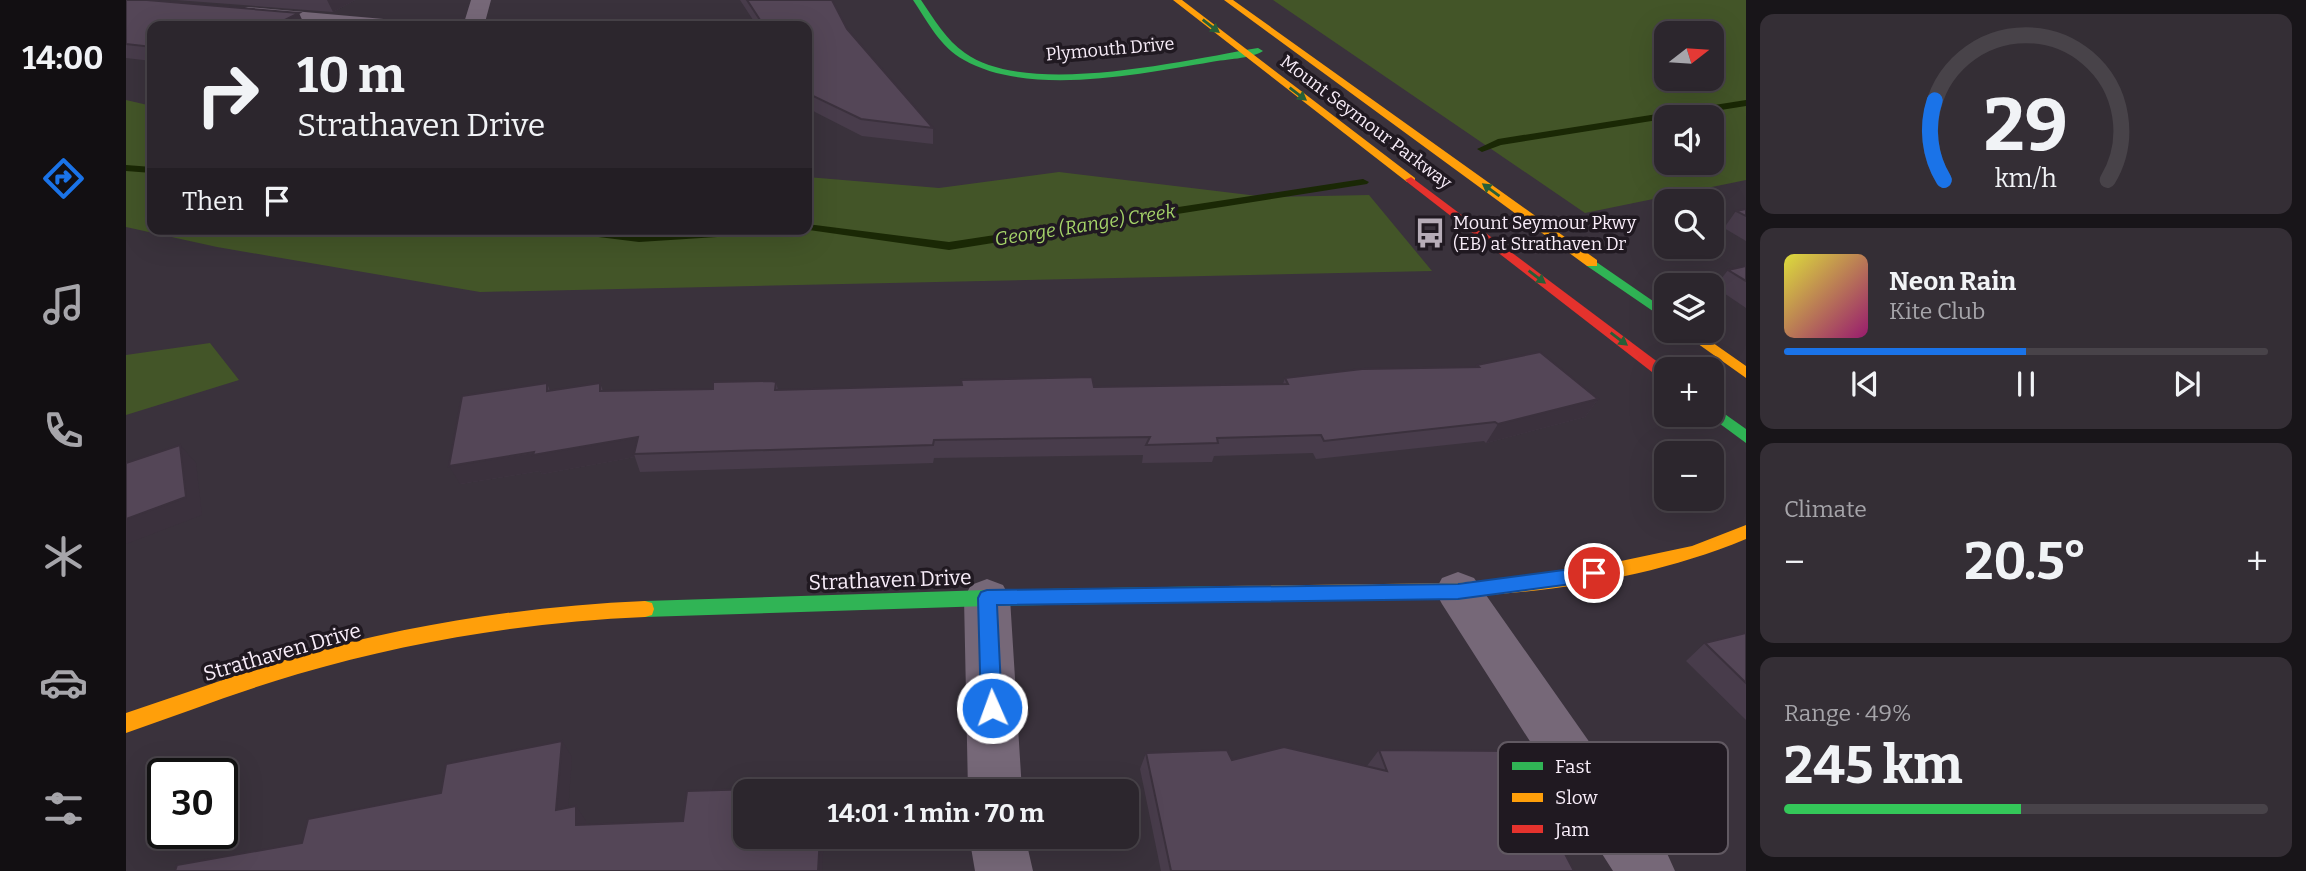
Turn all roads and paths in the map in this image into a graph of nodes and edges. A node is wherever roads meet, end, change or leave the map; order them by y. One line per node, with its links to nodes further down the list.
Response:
1 (481, 0): 7 (street)
2 (917, 0): 9 (main road, Plymouth Drive)
3 (1177, 0): 9 (main road, Mount Seymour Parkway, one-way to 9)
4 (1228, 0): 8 (main road, Mount Seymour Parkway)
5 (231, 12): 6 (street)
6 (336, 21)
7 (475, 21)
8 (1292, 46): 9 (main road, Plymouth Drive); 10 (main road, Mount Seymour Parkway, one-way to 8)
9 (1244, 52): 12 (main road, Mount Seymour Parkway, one-way to 12)
10 (1654, 307)
11 (1704, 343): 13 (main road)
12 (1654, 367)
13 (1746, 373)
14 (1724, 420): 15 (main road)
15 (1746, 437)
16 (1746, 532): 17 (main road, Strathaven Drive)
17 (1458, 591): 18 (main road, Strathaven Drive); 20 (street)
18 (987, 598): 19 (main road, Strathaven Drive); 21 (street)
19 (126, 723)
20 (1559, 742)
21 (995, 779)
22 (1000, 849): 24 (street)
23 (1635, 854): 25 (street)
24 (1004, 871)
25 (1646, 871)

